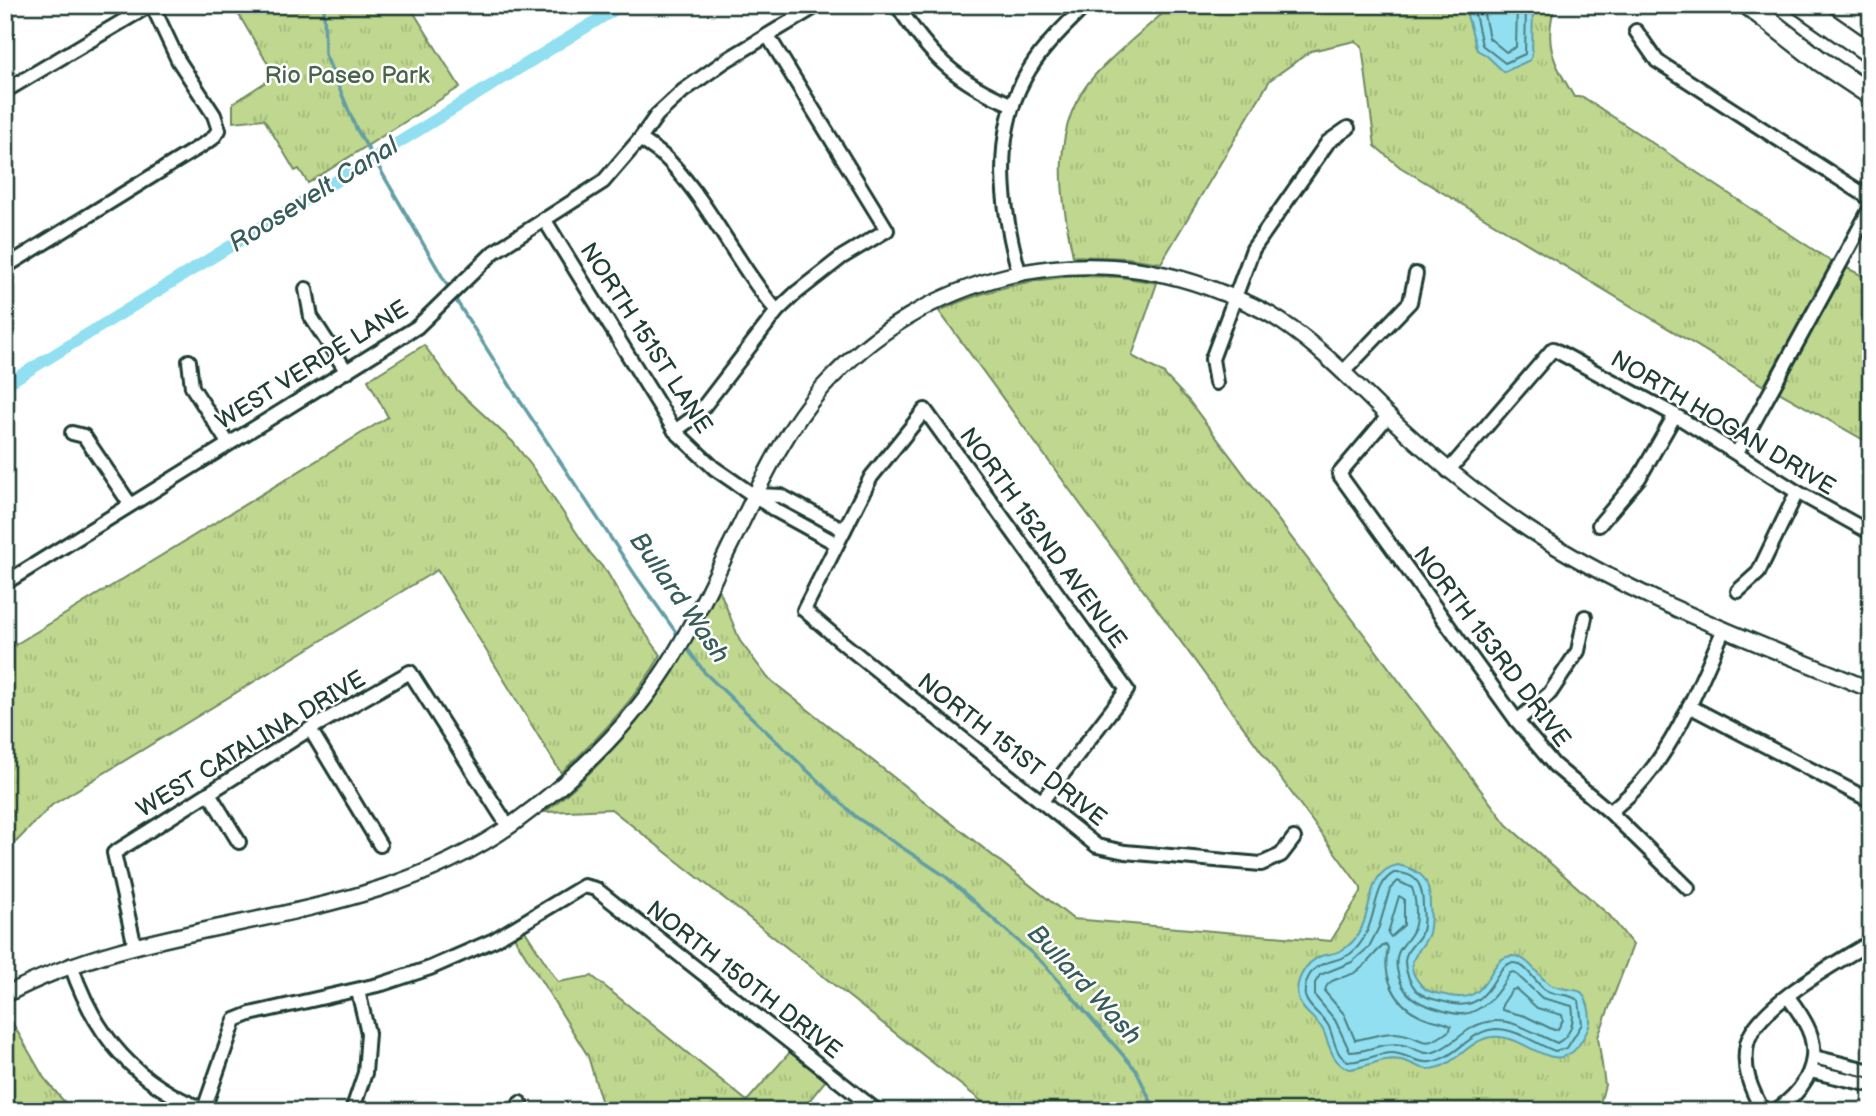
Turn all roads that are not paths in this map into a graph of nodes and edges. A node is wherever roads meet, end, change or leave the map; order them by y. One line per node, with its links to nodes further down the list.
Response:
1 (151, 5): 10 (street); 18 (street)
2 (818, 5): 8 (street, WEST VERDE LANE)
3 (897, 5): 12 (street)
4 (1086, 5): 12 (street)
5 (1748, 5): 11 (main road)
6 (1801, 5): 9 (main road)
7 (1636, 31): 15 (street)
8 (768, 36): 14 (street, WEST VERDE LANE); 23 (street)
9 (1871, 54)
10 (5, 91)
11 (1871, 95)
12 (1013, 105): 19 (street)
13 (1348, 128): 22 (street)
14 (640, 139): 17 (street, WEST VERDE LANE); 23 (street)
15 (1871, 199)
16 (1871, 207): 33 (street)
17 (544, 219): 25 (street, WEST VERDE LANE); 30 (street, NORTH 151ST LANE)
18 (5, 267)
19 (1019, 272): 22 (street); 36 (street)
20 (1416, 274): 26 (street)
21 (306, 289): 25 (street)
22 (1235, 297): 26 (street); 27 (street)
23 (777, 311): 30 (street)
24 (189, 361): 32 (street)
25 (347, 372): 32 (street, WEST VERDE LANE)
26 (1343, 372): 29 (street)
27 (1216, 383)
28 (1675, 415): 33 (street, NORTH HOGAN DRIVE); 34 (street, NORTH HOGAN DRIVE); 38 (street)
29 (1388, 416): 34 (street); 48 (street, NORTH 153RD DRIVE)
30 (675, 431): 36 (street, NORTH 151ST LANE)
31 (72, 433): 37 (street)
32 (229, 443): 37 (street, WEST VERDE LANE)
33 (1737, 453): 35 (street, NORTH HOGAN DRIVE)
34 (1448, 471): 45 (street)
35 (1797, 492): 40 (street, NORTH HOGAN DRIVE); 43 (street)
36 (756, 495): 39 (street, NORTH 151ST LANE); 41 (street, NORTH 151ST LANE); 54 (street)
37 (130, 504): 42 (street, WEST VERDE LANE)
38 (1599, 525)
39 (844, 530): 41 (street); 52 (street, NORTH 152ND AVENUE)
40 (1871, 533)
41 (837, 544): 52 (street, NORTH 151ST DRIVE)
42 (7, 577)
43 (1738, 591)
44 (1585, 617): 48 (street)
45 (1724, 629): 46 (street); 47 (street)
46 (1870, 686)
47 (1689, 706): 51 (street); 53 (street)
48 (1517, 721): 53 (street, NORTH 153RD DRIVE)
49 (310, 729): 50 (street, WEST CATALINA DRIVE); 54 (street, WEST CATALINA DRIVE); 57 (street)
50 (209, 793): 56 (street); 60 (street, WEST CATALINA DRIVE)
51 (1871, 801)
52 (1042, 802): 55 (street, NORTH 151ST DRIVE)
53 (1609, 812): 58 (street, NORTH 153RD DRIVE)
54 (508, 827): 60 (street)
55 (1294, 838)
56 (239, 842)
57 (380, 845)
58 (1688, 887)
59 (1871, 942): 64 (street)
60 (135, 947): 61 (street)
61 (71, 965): 63 (street); 69 (street)
62 (358, 990): 69 (street); 70 (street); 71 (street, NORTH 150TH DRIVE)
63 (5, 995)
64 (1788, 997): 65 (street); 72 (street)
65 (1814, 1057): 66 (street); 67 (street)
66 (1810, 1071): 68 (street); 73 (street)
67 (1871, 1071)
68 (1871, 1086)
69 (206, 1110)
70 (352, 1111)
71 (877, 1111)
72 (1763, 1111)
73 (1775, 1111)

